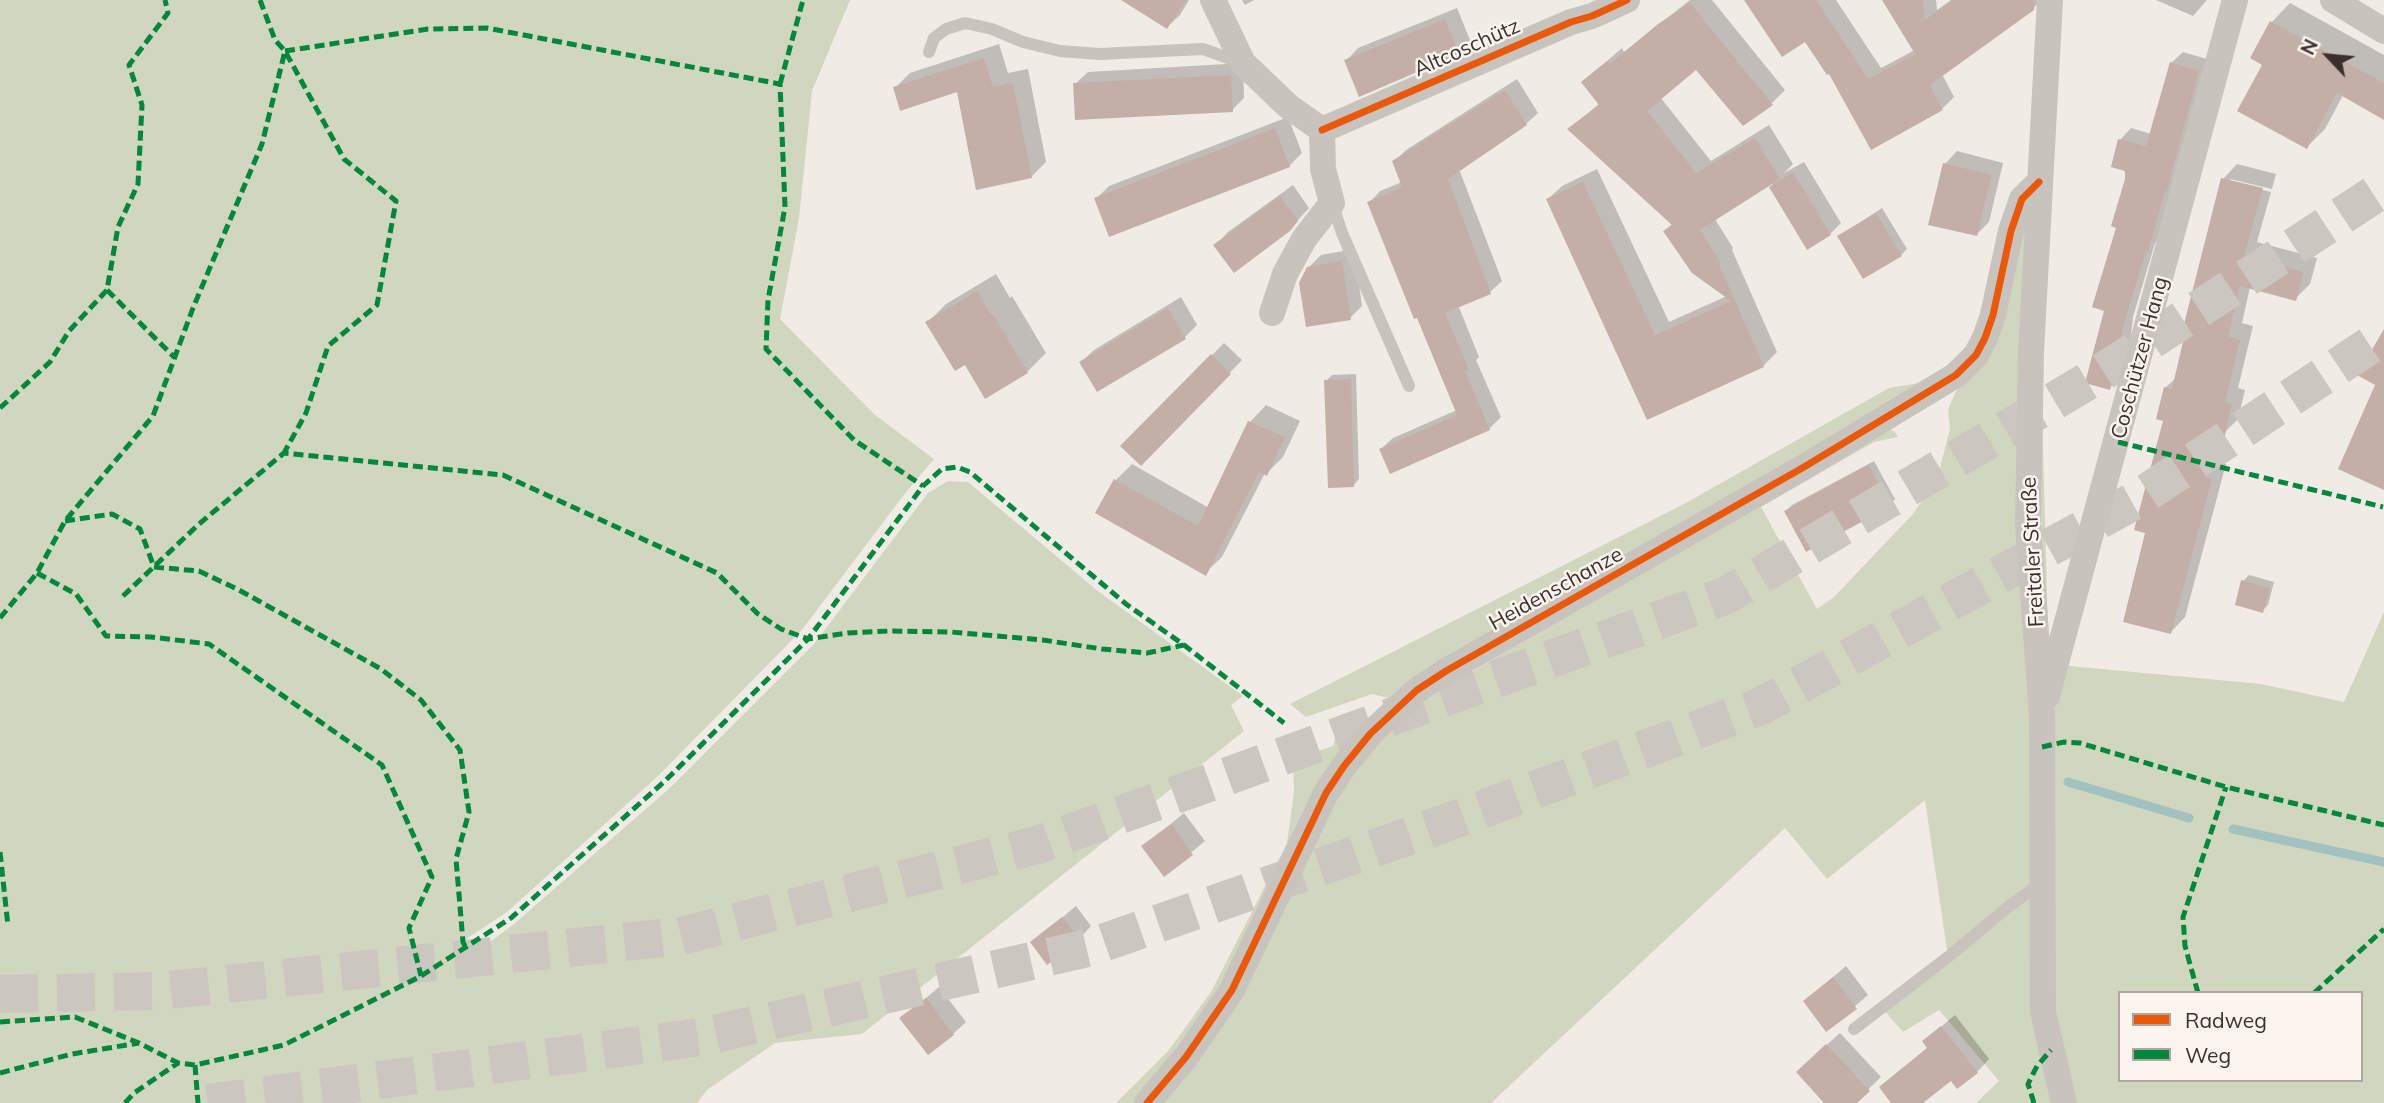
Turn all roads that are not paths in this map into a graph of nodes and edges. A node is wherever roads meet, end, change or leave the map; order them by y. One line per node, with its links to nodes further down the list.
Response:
1 (1213, 0): 8 (street)
2 (1627, 0): 9 (street, Altcoschütz)
3 (2050, 0): 10 (street, Freitaler Straße)
4 (2235, 0): 14 (street, Coschützer Hang)
5 (2333, 0): 6 (street)
6 (2384, 31)
7 (929, 51): 8 (lane)
8 (1243, 64): 9 (street)
9 (1322, 130): 11 (street)
10 (2039, 182): 14 (street, Freitaler Straße); 17 (street, Heidenschanze)
11 (1332, 203): 12 (street); 13 (lane)
12 (1272, 313)
13 (1409, 386)
14 (2042, 715): 15 (street, Freitaler Straße)
15 (2044, 881): 16 (lane); 18 (street, Freitaler Straße)
16 (1854, 1029)
17 (1147, 1103)
18 (2064, 1103)

